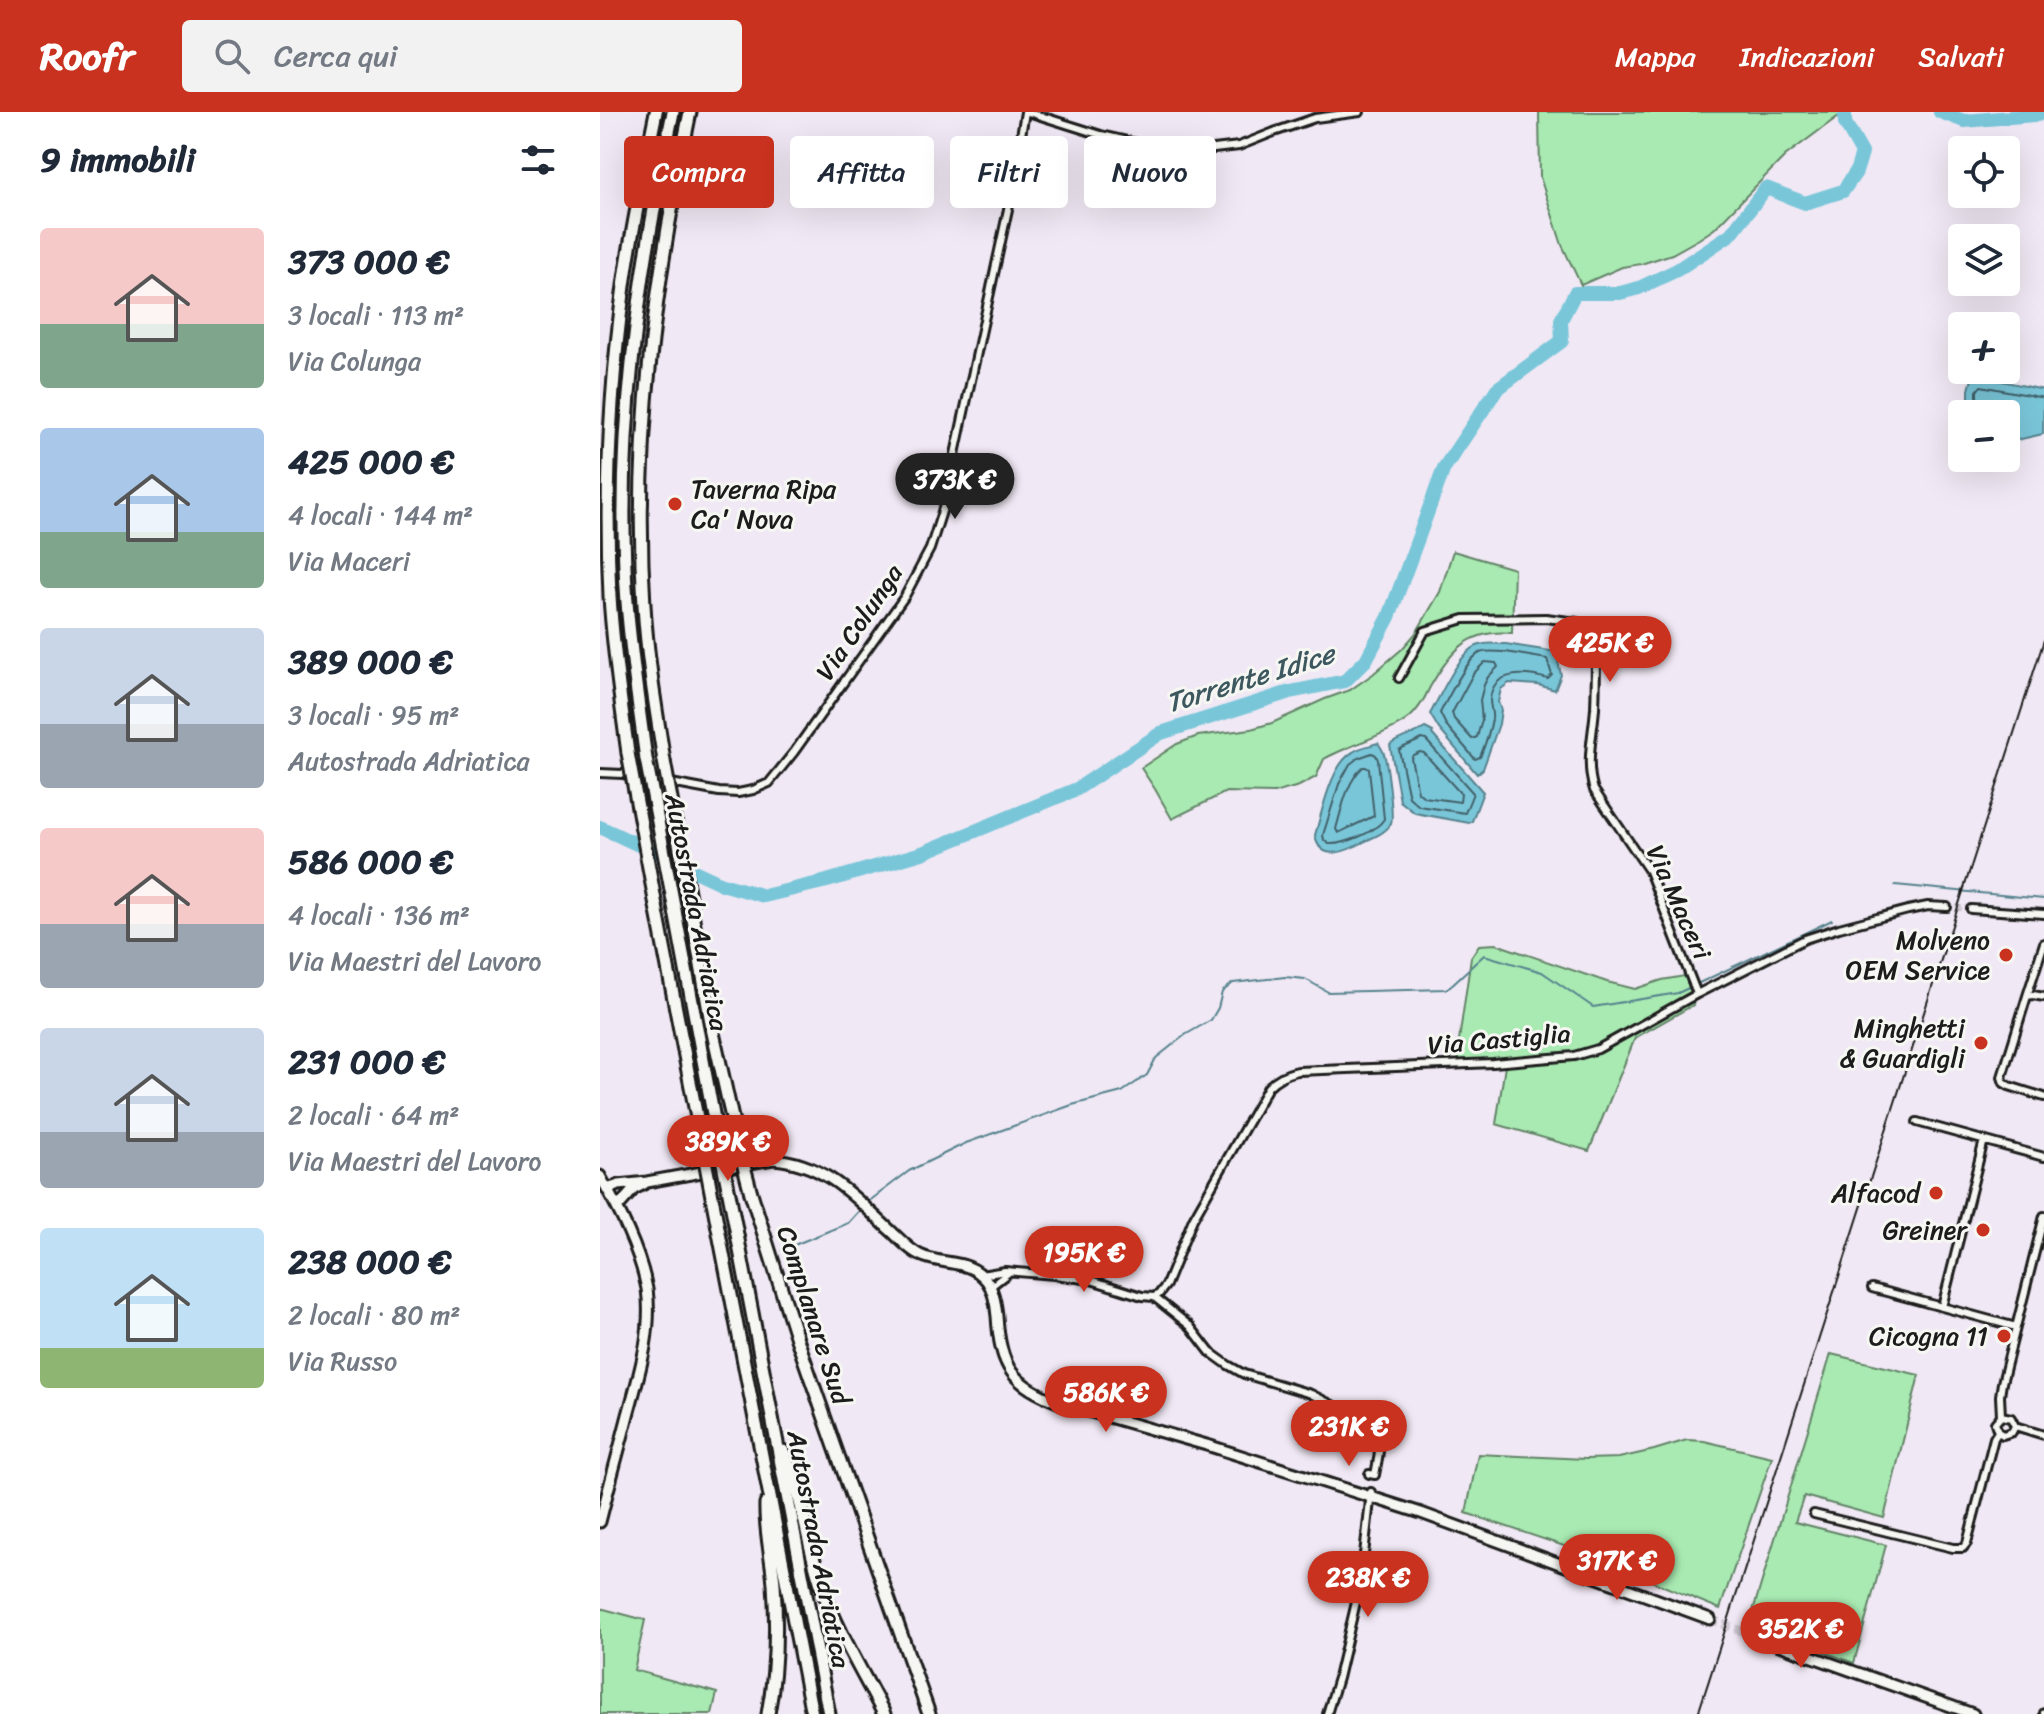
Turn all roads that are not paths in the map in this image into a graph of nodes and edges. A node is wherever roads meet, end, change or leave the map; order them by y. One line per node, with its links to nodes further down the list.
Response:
1 (656, 112): 37 (highway, Autostrada Adriatica, bridge)
2 (673, 112): 34 (highway, Autostrada Adriatica, bridge)
3 (690, 112): 47 (highway, Complanare Sud, bridge)
4 (1027, 112): 5 (street); 7 (street, Via Colunga)
5 (1360, 112)
6 (1399, 678): 12 (street, Via Maceri)
7 (600, 773)
8 (1947, 907): 12 (street, Via Castiglia)
9 (1971, 909): 10 (street)
10 (2044, 914)
11 (2044, 943): 13 (street)
12 (1695, 988): 28 (street, Via Castiglia)
13 (2027, 996): 14 (street); 15 (street)
14 (2044, 997)
15 (2044, 1097)
16 (1917, 1122): 17 (street)
17 (1984, 1140): 18 (street); 29 (street)
18 (2044, 1157)
19 (600, 1176): 21 (street)
20 (647, 1182): 21 (street); 22 (street); 25 (street)
21 (607, 1189): 22 (street)
22 (617, 1208): 40 (street)
23 (2044, 1216): 30 (street)
24 (1012, 1272): 25 (street); 26 (street); 28 (street)
25 (981, 1275): 26 (street)
26 (990, 1287): 38 (street)
27 (1872, 1288): 29 (street)
28 (1154, 1297): 36 (street)
29 (1942, 1307): 30 (street)
30 (2016, 1327): 31 (street)
31 (2001, 1416): 32 (street); 33 (street)
32 (2015, 1426): 33 (street); 35 (street)
33 (1998, 1432): 39 (street)
34 (775, 1434): 45 (highway, Autostrada Adriatica); 46 (highway)
35 (2044, 1435)
36 (1369, 1474)
37 (768, 1488): 43 (highway); 44 (highway, Autostrada Adriatica)
38 (1370, 1494): 41 (street); 48 (street)
39 (1814, 1514)
40 (600, 1522)
41 (1710, 1619)
42 (1754, 1636): 49 (street)
43 (768, 1714)
44 (812, 1714)
45 (829, 1714)
46 (884, 1714)
47 (929, 1714)
48 (1327, 1714)
49 (1974, 1714)

